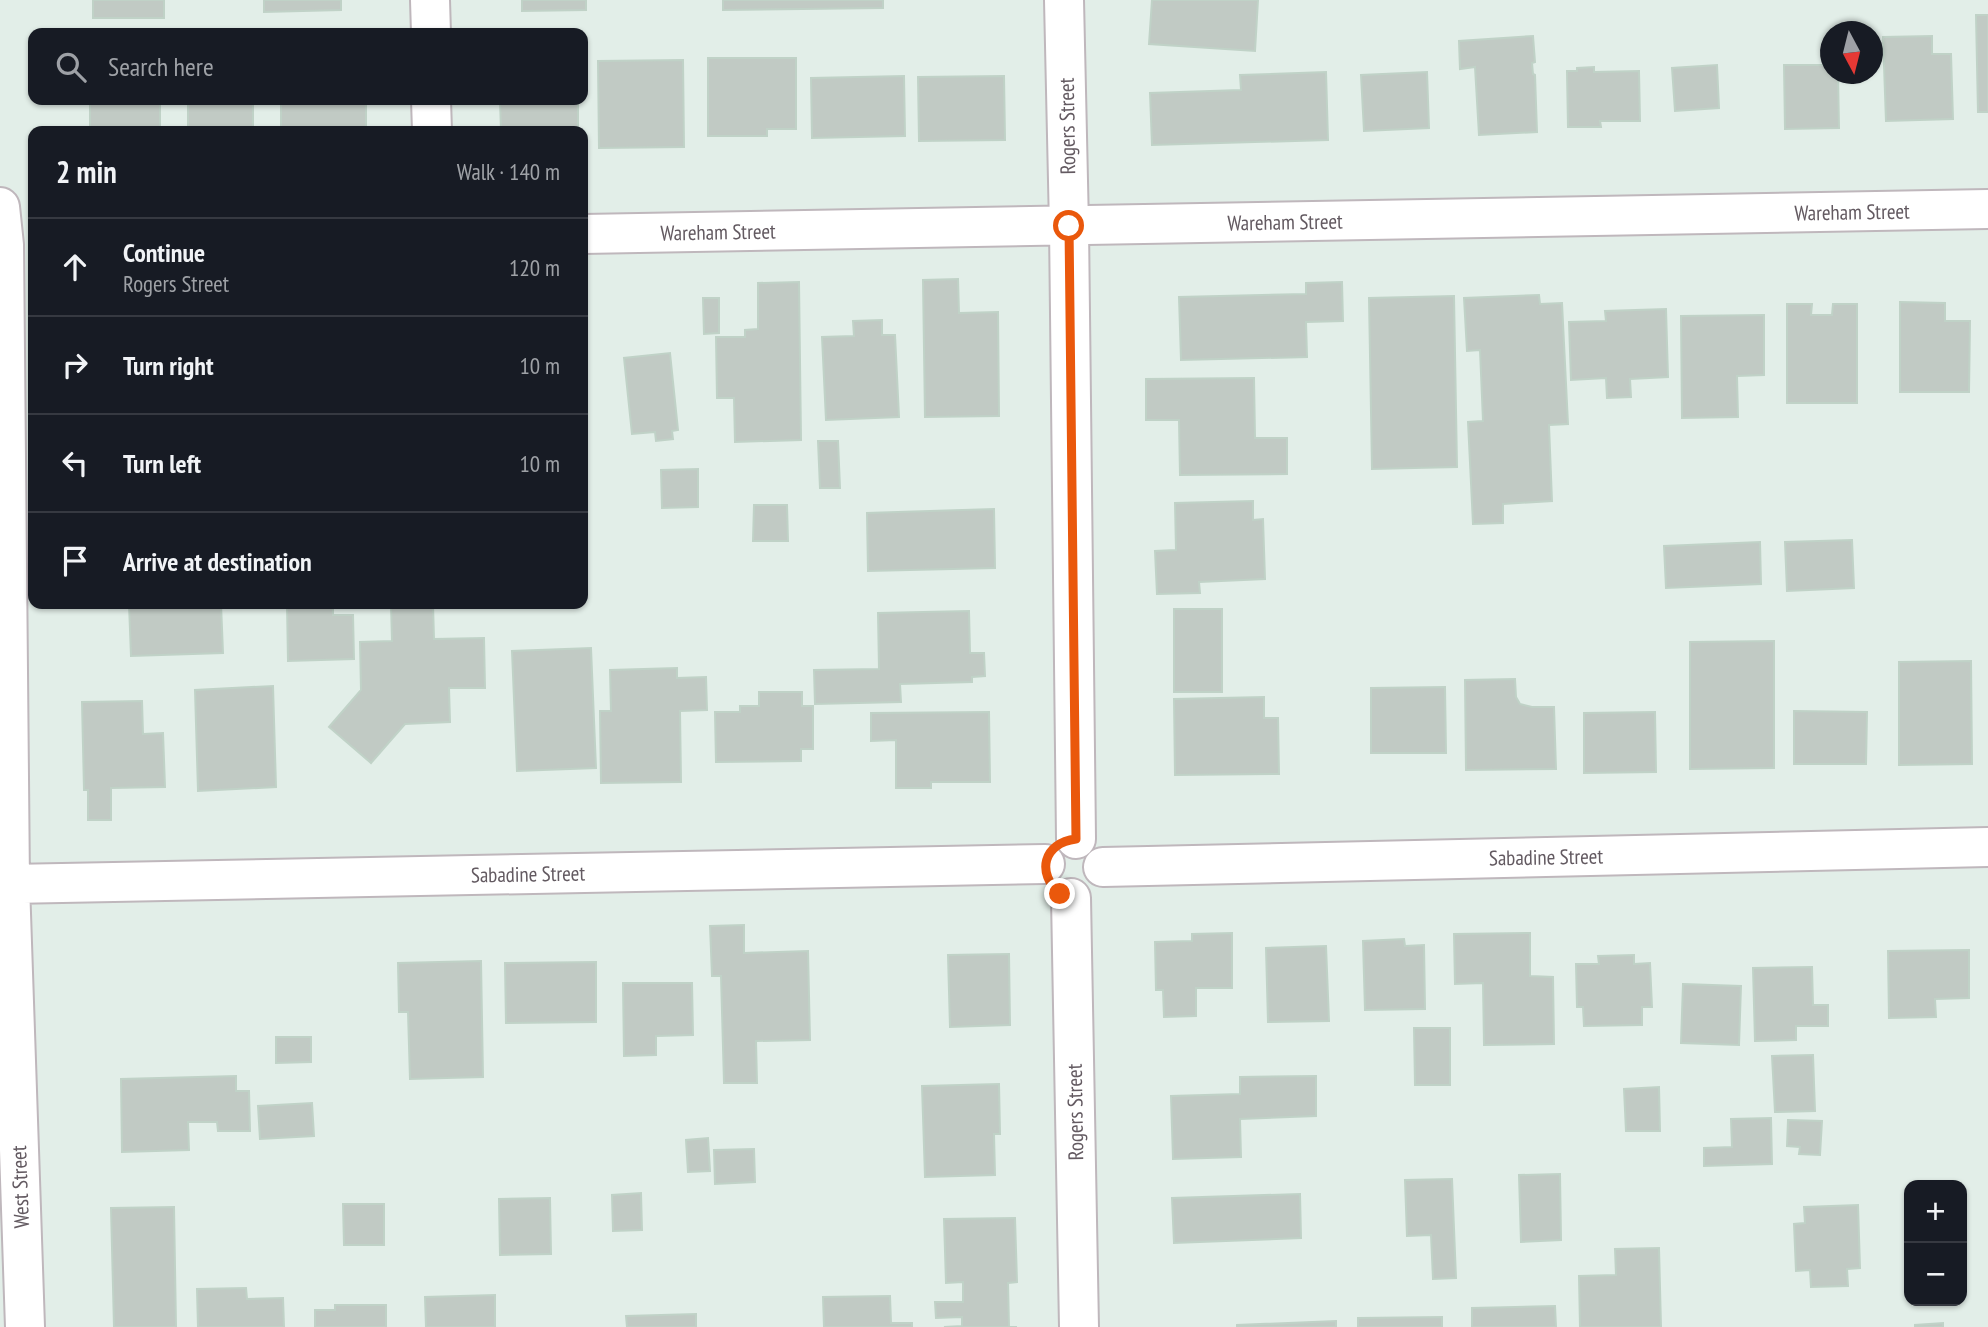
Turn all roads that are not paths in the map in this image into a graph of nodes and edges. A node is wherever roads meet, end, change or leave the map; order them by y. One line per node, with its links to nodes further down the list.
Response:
1 (430, 0): 3 (street)
2 (1064, 0): 8 (street, Rogers Street)
3 (431, 28)
4 (431, 105): 5 (street)
5 (432, 126)
6 (0, 207): 10 (street, West Street)
7 (1988, 209): 8 (street, Wareham Street)
8 (1069, 226): 9 (street, Wareham Street); 11 (street, Rogers Street)
9 (588, 234)
10 (18, 245): 15 (street, West Street)
11 (1076, 839): 13 (street); 14 (street)
12 (1988, 848): 14 (street, Sabadine Street)
13 (1045, 864): 15 (street, Sabadine Street); 16 (street)
14 (1104, 867): 16 (street)
15 (10, 884): 17 (street, West Street)
16 (1071, 898): 18 (street, Rogers Street)
17 (25, 1327)
18 (1079, 1327)

